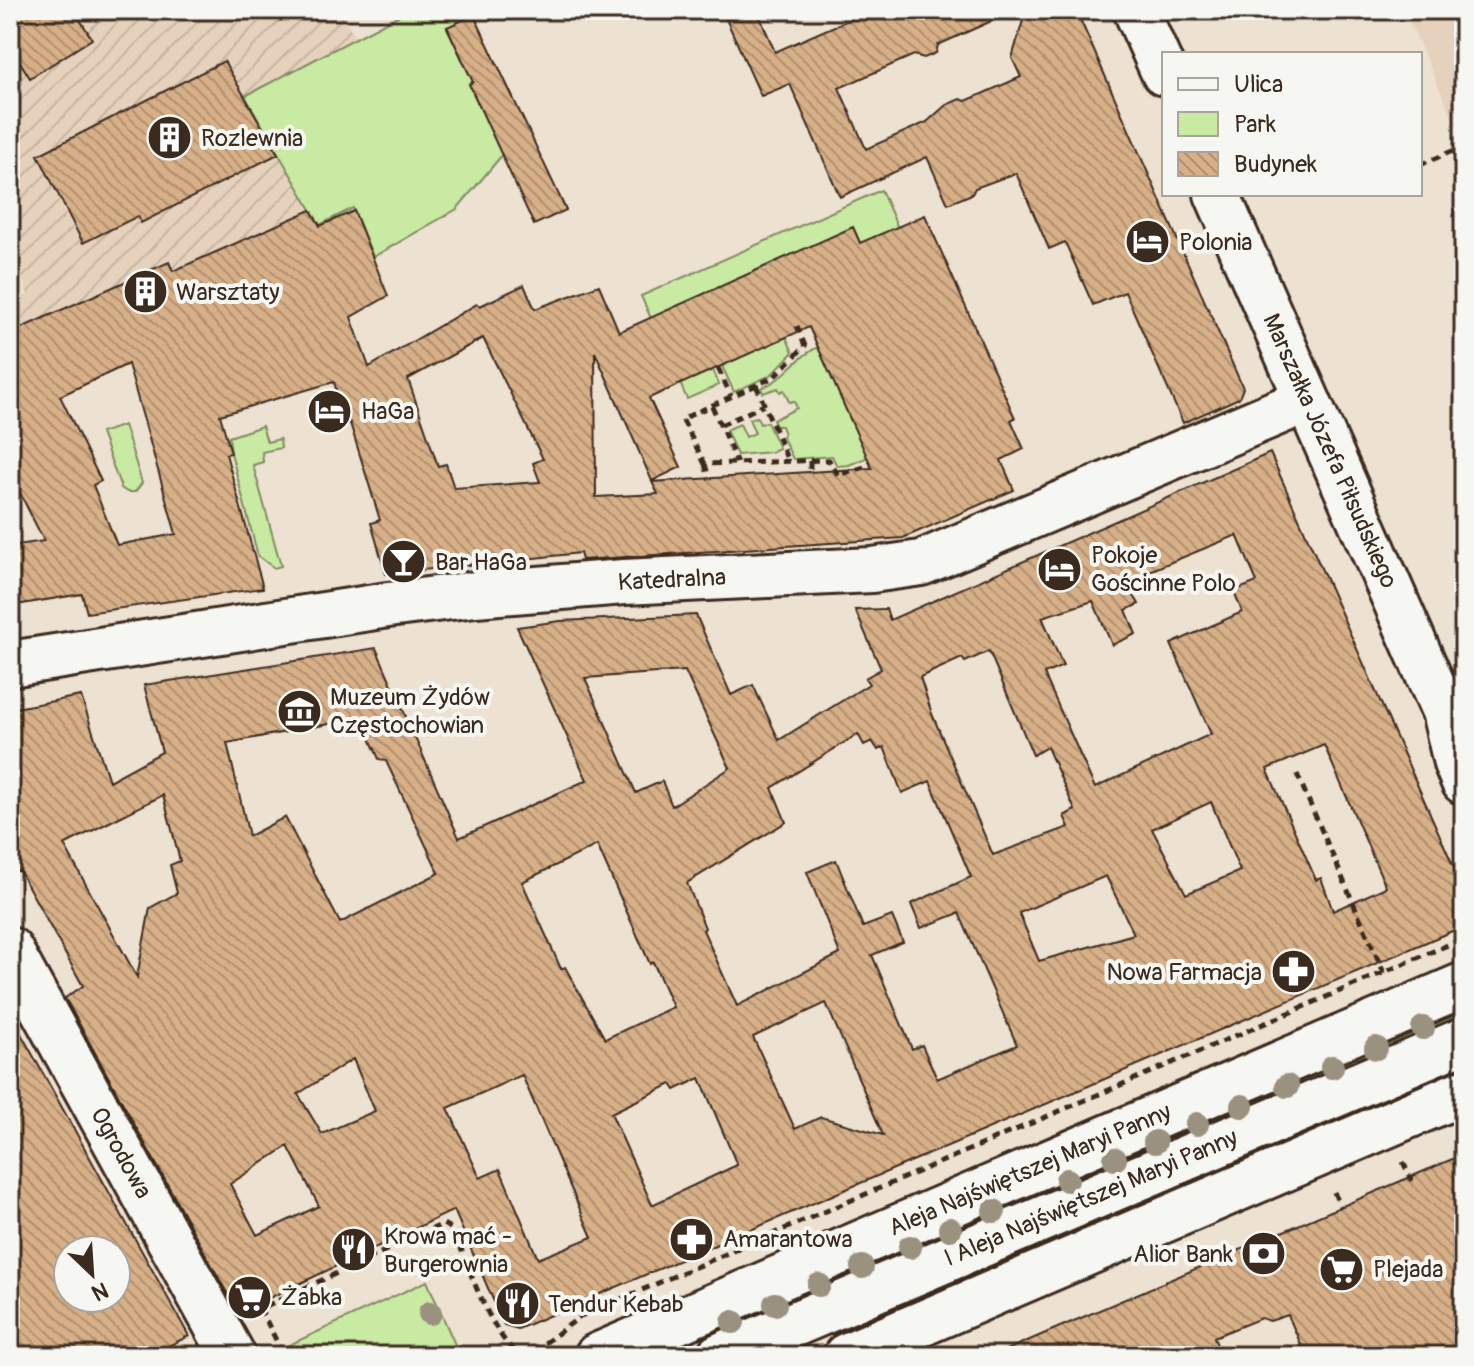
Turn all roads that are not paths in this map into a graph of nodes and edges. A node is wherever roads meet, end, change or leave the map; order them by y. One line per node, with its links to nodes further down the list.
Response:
1 (1136, 10): 2 (street)
2 (1162, 68)
3 (1218, 196): 4 (street, Marszałka Józefa Piłsudskiego)
4 (1307, 400): 5 (street, Katedralna); 6 (street, Marszałka Józefa Piłsudskiego)
5 (10, 664)
6 (1454, 726): 7 (street, Marszałka Józefa Piłsudskiego)
7 (1464, 782)
8 (10, 950): 12 (street, Ogrodowa)
9 (1464, 985): 13 (street, Aleja Najświętszej Maryi Panny)
10 (1464, 1040): 14 (street, I Aleja Najświętszej Maryi Panny)
11 (1464, 1092): 15 (street)
12 (233, 1356)
13 (597, 1356)
14 (719, 1356)
15 (846, 1356)

